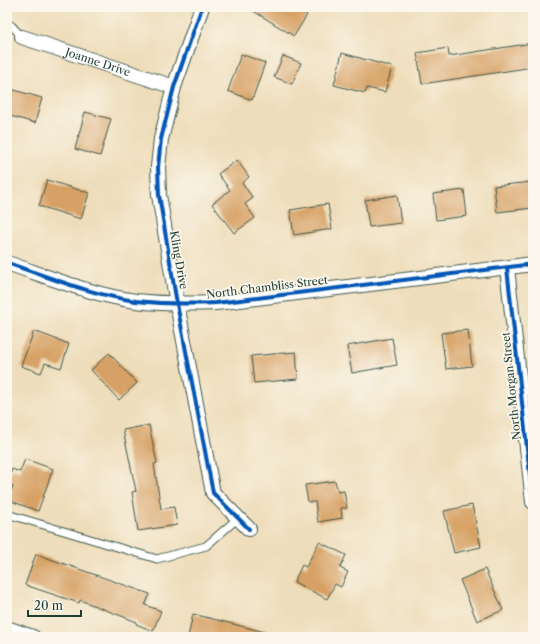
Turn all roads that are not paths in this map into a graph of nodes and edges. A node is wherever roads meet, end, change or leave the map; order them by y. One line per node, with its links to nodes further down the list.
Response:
1 (202, 7): 4 (street, Kling Drive)
2 (7, 23): 3 (lane)
3 (22, 37): 4 (street, Joanne Drive)
4 (174, 87): 8 (street, Kling Drive)
5 (7, 263): 8 (street, North Chambliss Street)
6 (533, 264): 7 (street, North Chambliss Street)
7 (506, 268): 8 (street, North Chambliss Street); 9 (street, North Morgan Street)
8 (177, 304): 11 (street, Kling Drive)
9 (533, 502)
10 (7, 514): 11 (lane)
11 (238, 518): 12 (street, Kling Drive)
12 (249, 529)
13 (7, 628): 14 (street)
14 (33, 637)

